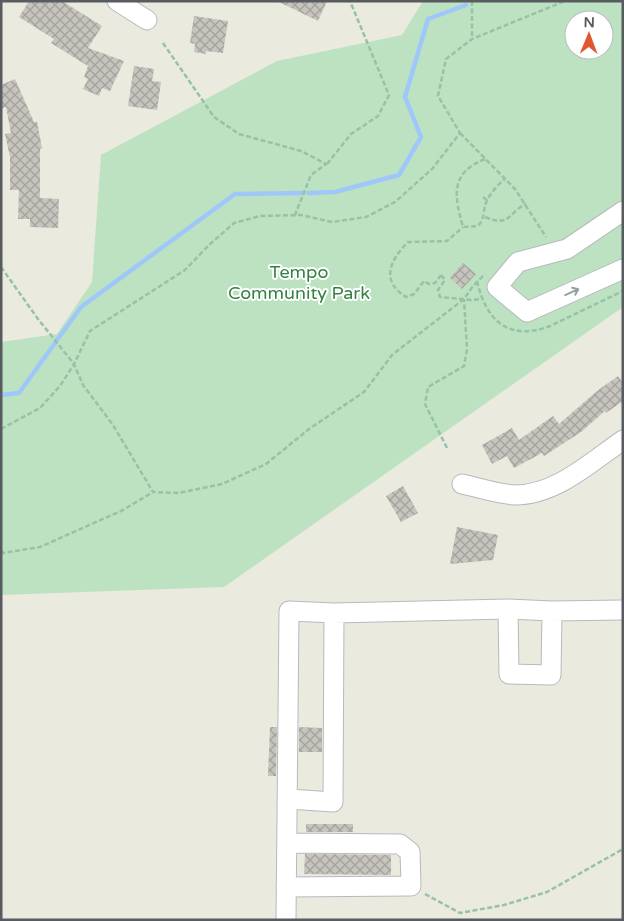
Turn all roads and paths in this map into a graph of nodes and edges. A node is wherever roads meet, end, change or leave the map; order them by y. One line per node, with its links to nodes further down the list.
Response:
1 (117, 1): 5 (street)
2 (350, 1): 10 (path)
3 (472, 1): 6 (path)
4 (565, 1): 6 (path)
5 (147, 20)
6 (472, 39): 8 (path)
7 (163, 43): 10 (path)
8 (460, 133): 9 (path); 16 (path)
9 (485, 159): 11 (path); 19 (path)
10 (326, 164): 16 (path)
11 (505, 179): 13 (path); 14 (path)
12 (483, 197): 13 (path)
13 (488, 201): 17 (path)
14 (526, 204): 17 (path); 20 (path)
15 (623, 212): 18 (street); 23 (street, one-way to 23)
16 (295, 215): 26 (path)
17 (484, 217): 19 (path)
18 (623, 217)
19 (463, 227): 24 (path)
20 (548, 242)
21 (1, 267): 26 (path)
22 (491, 268): 24 (path)
23 (623, 269)
24 (464, 299): 25 (path); 29 (path); 31 (path)
25 (481, 299)
26 (74, 364): 27 (path); 31 (path)
27 (1, 429)
28 (623, 440): 30 (street)
29 (447, 448)
30 (462, 484)
31 (153, 492): 32 (path)
32 (1, 551)
33 (508, 609): 35 (street); 35 (street); 36 (street)
34 (623, 610): 35 (street)
35 (552, 611)
36 (334, 613): 37 (street); 37 (street)
37 (289, 799): 38 (street)
38 (288, 843): 40 (street); 41 (street)
39 (623, 849): 40 (path)
40 (411, 886): 41 (street)
41 (286, 887): 42 (street)
42 (286, 920)

